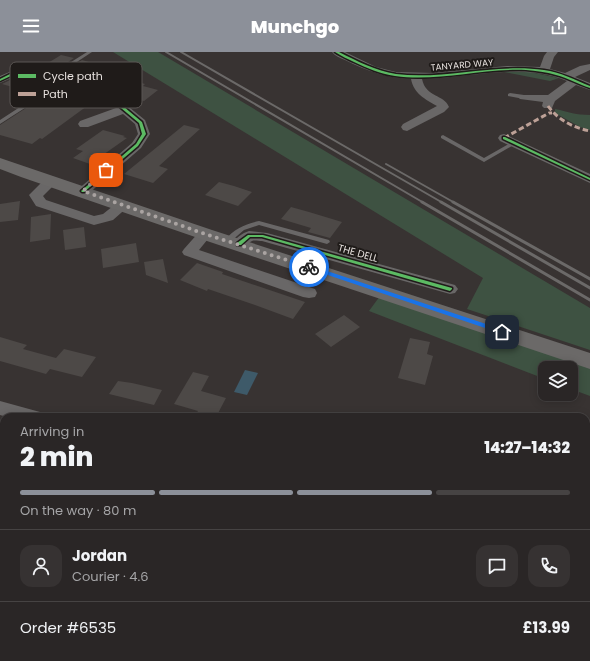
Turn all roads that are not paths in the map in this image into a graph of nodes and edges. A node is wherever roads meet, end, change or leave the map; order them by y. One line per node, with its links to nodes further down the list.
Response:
1 (90, 52): 4 (lane)
2 (337, 52): 8 (street, TANYARD WAY)
3 (553, 52): 6 (street)
4 (74, 62)
5 (590, 67): 9 (street)
6 (544, 71): 8 (street, TANYARD WAY); 9 (street, TANYARD WAY)
7 (10, 75): 10 (street)
8 (416, 76): 18 (street)
9 (570, 79): 11 (street, TANYARD WAY); 13 (street)
10 (0, 80)
11 (590, 87)
12 (510, 94): 13 (lane)
13 (524, 97)
14 (22, 108): 16 (lane)
15 (125, 110): 17 (street); 26 (street)
16 (0, 122)
17 (84, 124)
18 (407, 127)
19 (443, 137): 20 (lane)
20 (509, 140): 24 (street)
21 (0, 163): 22 (main road)
22 (27, 174): 23 (main road); 25 (main road)
23 (0, 175)
24 (590, 180)
25 (51, 181): 26 (main road); 27 (street)
26 (83, 191): 27 (main road)
27 (123, 205): 28 (main road)
28 (205, 234): 29 (main road); 32 (street)
29 (233, 242): 30 (lane); 31 (street, THE DELL); 33 (main road)
30 (327, 242)
31 (450, 289)
32 (309, 293)
33 (590, 361)
34 (0, 408): 35 (street)
35 (19, 413)

